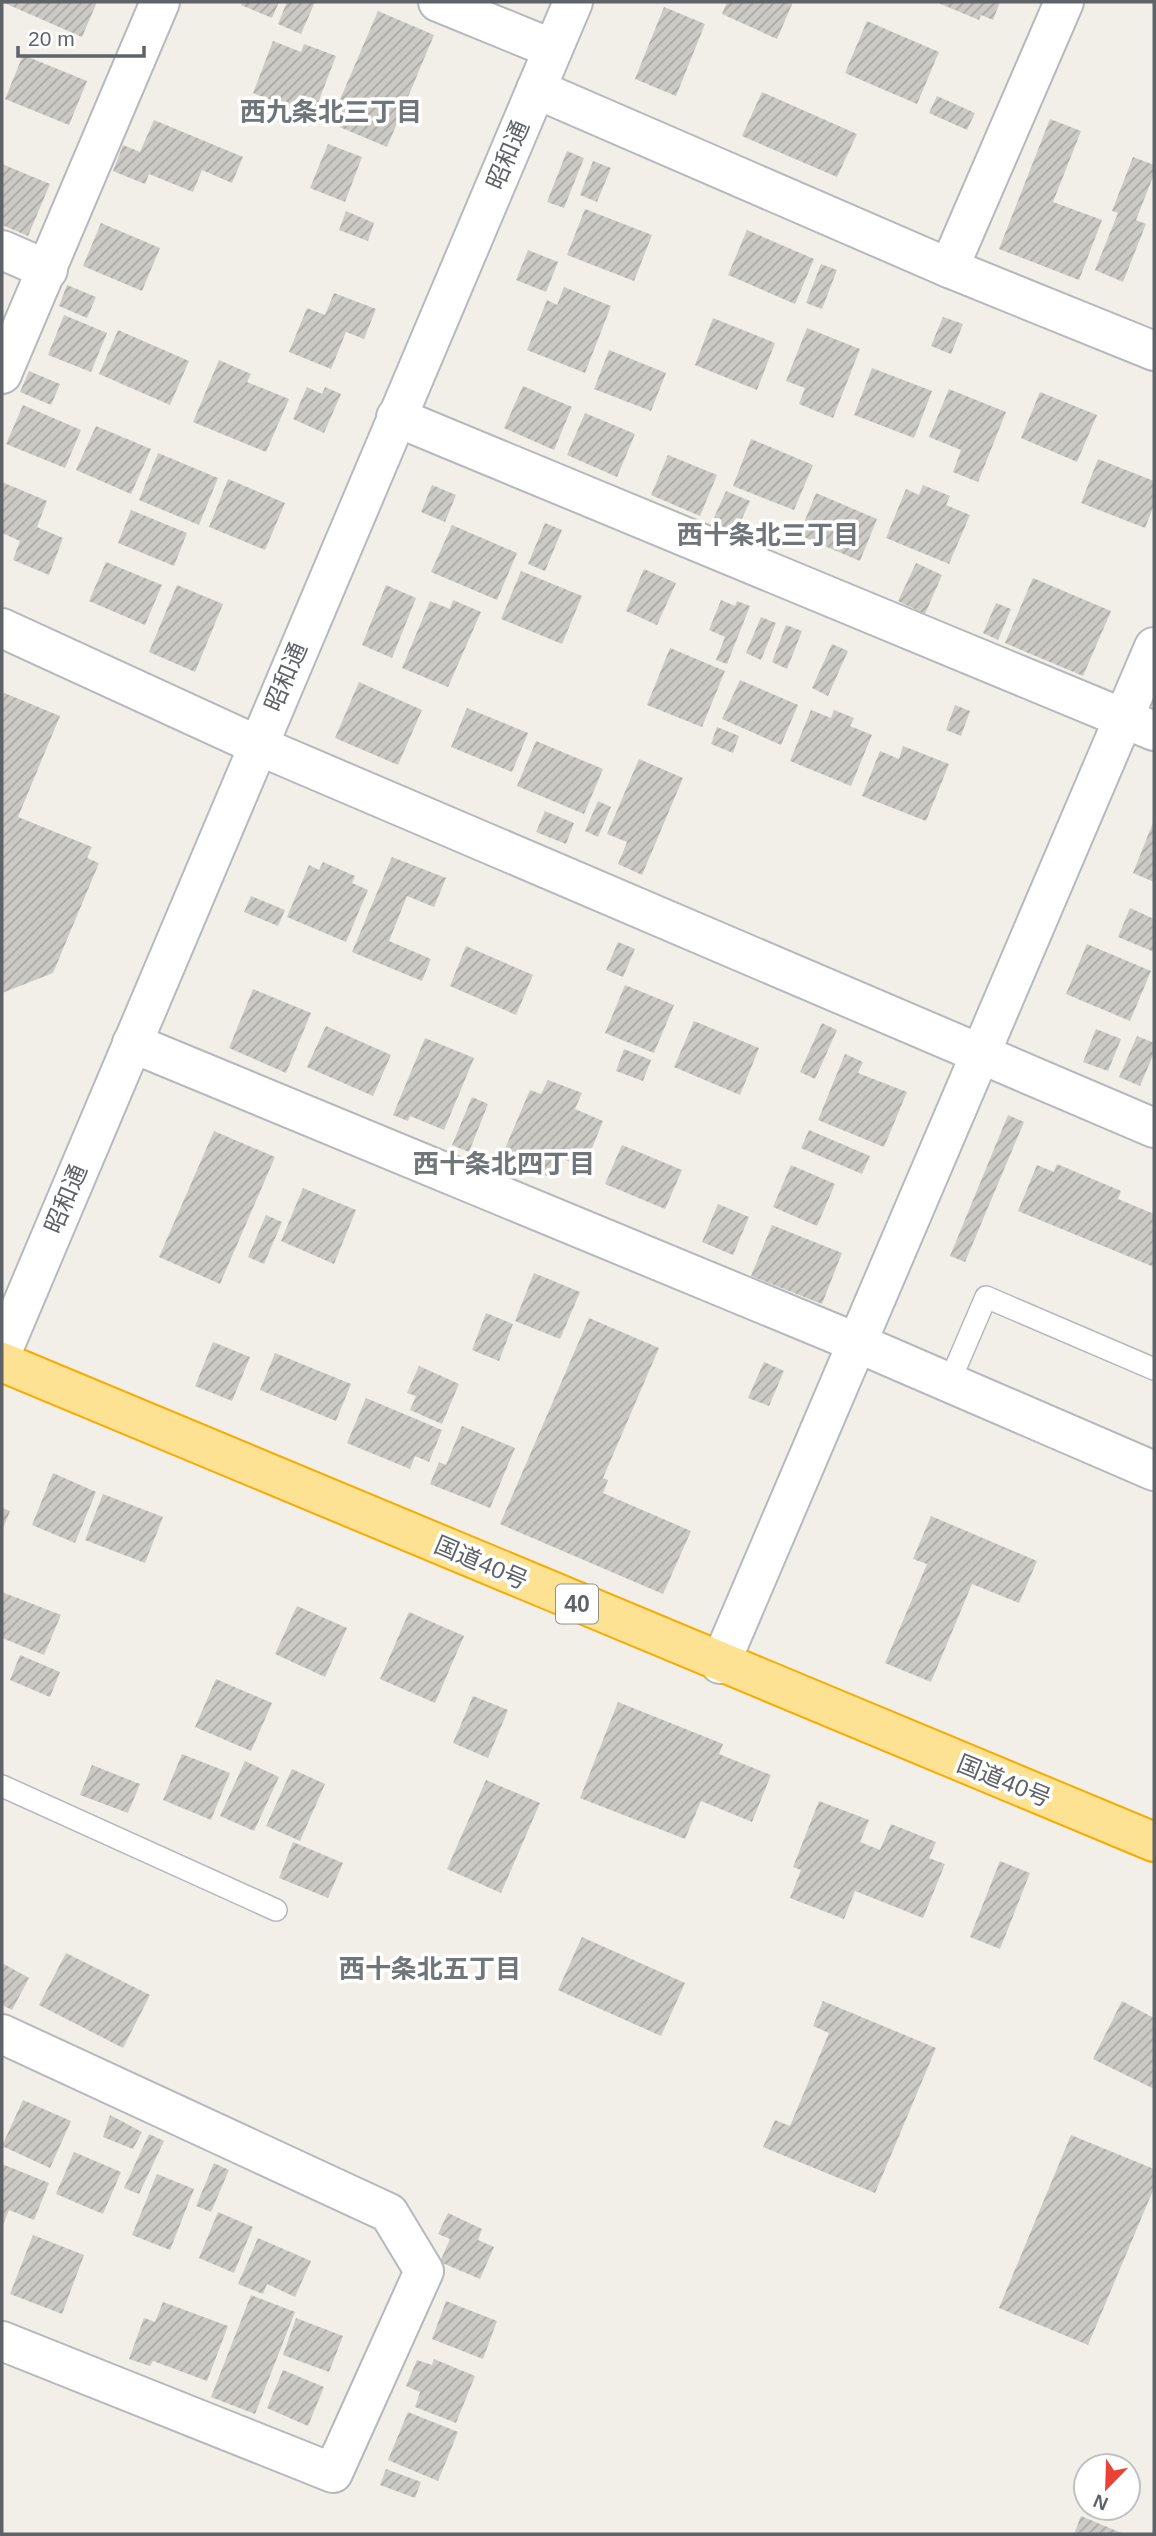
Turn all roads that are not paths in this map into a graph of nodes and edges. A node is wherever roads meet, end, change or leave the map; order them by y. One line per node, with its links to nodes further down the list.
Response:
1 (160, 2): 9 (street)
2 (438, 2): 5 (street)
3 (573, 2): 5 (street, 昭和通)
4 (1064, 2): 8 (street)
5 (553, 48): 6 (street, 昭和通)
6 (536, 89): 8 (street); 12 (street, 昭和通)
7 (2, 250): 9 (street)
8 (949, 268): 10 (street)
9 (48, 270): 11 (street)
10 (1154, 351)
11 (2, 374)
12 (396, 417): 15 (street); 16 (street, 昭和通)
13 (2, 628): 16 (street)
14 (1154, 648): 15 (street)
15 (1140, 725): 18 (street)
16 (257, 745): 17 (street, 昭和通); 18 (street)
17 (132, 1043): 20 (street); 21 (street, 昭和通)
18 (981, 1054): 19 (street); 20 (street)
19 (1154, 1128)
20 (855, 1342): 24 (street); 26 (street)
21 (2, 1352)
22 (2, 1362): 26 (highway, 国道40号 / 40)
23 (1154, 1370): 24 (lane)
24 (949, 1383): 25 (street)
25 (1154, 1471)
26 (720, 1664): 28 (highway, 国道40号 / 40)
27 (2, 1786): 29 (lane)
28 (1154, 1842)
29 (276, 1910)
30 (2, 2034): 31 (street)
31 (2, 2341)

